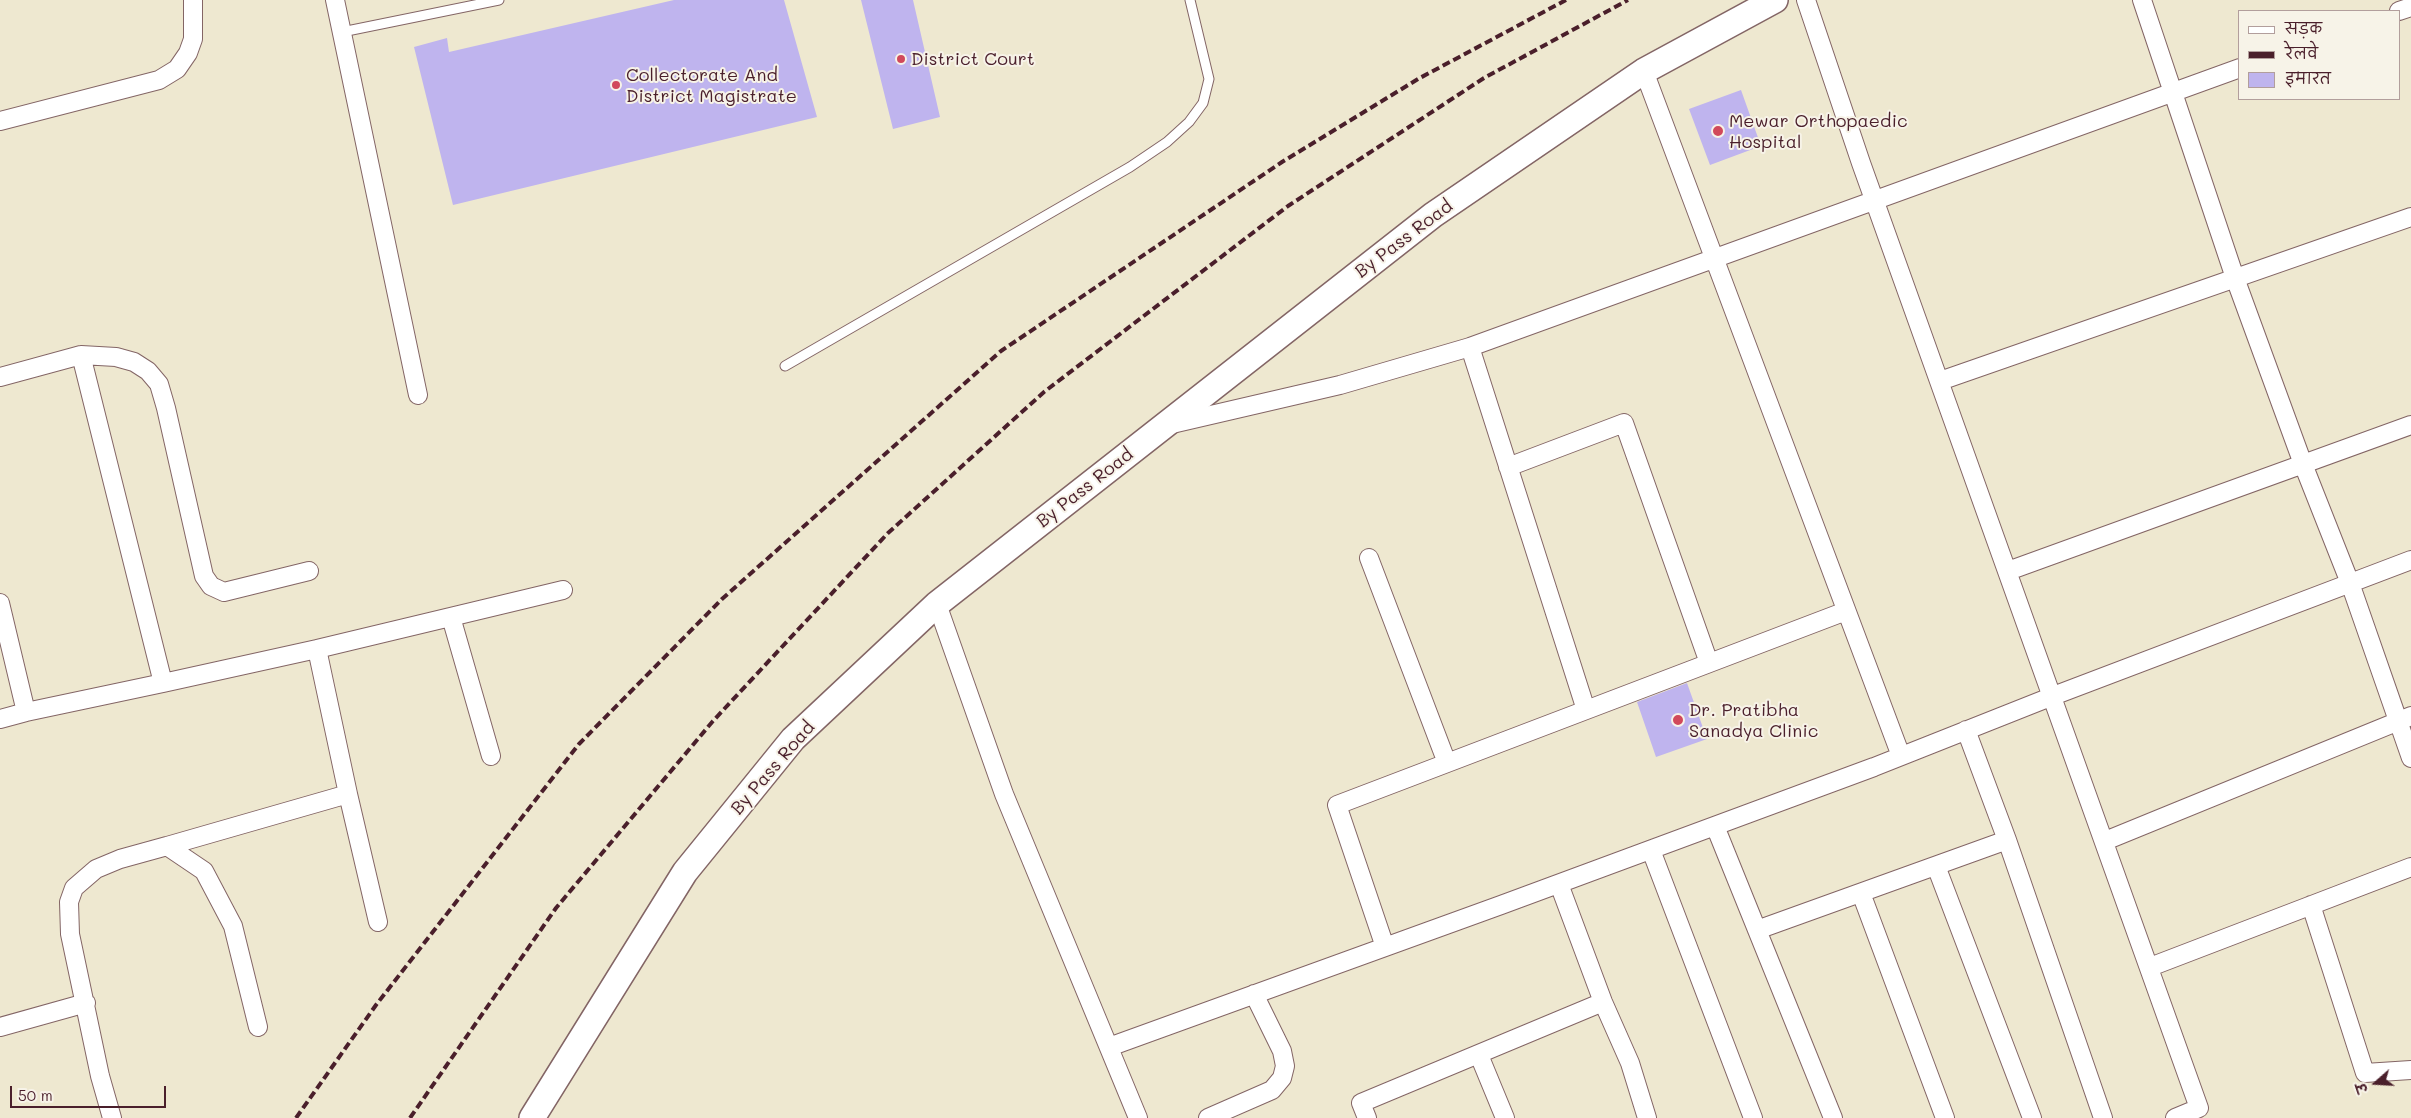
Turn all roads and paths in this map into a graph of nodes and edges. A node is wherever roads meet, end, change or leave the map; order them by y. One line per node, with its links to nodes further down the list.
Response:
1 (193, 0): 12 (street)
2 (335, 0): 8 (street)
3 (499, 0): 8 (lane)
4 (1190, 0): 19 (lane)
5 (1774, 0): 10 (street, By Pass Road)
6 (1806, 0): 13 (street)
7 (2142, 0): 11 (street)
8 (342, 32): 22 (street)
9 (2238, 69): 11 (street)
10 (1644, 71): 15 (street); 23 (street, By Pass Road)
11 (2171, 92): 13 (street); 16 (street)
12 (0, 121)
13 (1874, 199): 15 (street); 21 (street)
14 (2411, 217): 16 (street)
15 (1714, 258): 17 (street); 35 (street)
16 (2235, 278): 21 (street); 25 (street)
17 (1470, 347): 23 (street); 26 (street)
18 (80, 356): 20 (street); 29 (street); 39 (street)
19 (784, 366)
20 (0, 378)
21 (1940, 382): 30 (street)
22 (418, 395)
23 (1164, 426): 34 (street, By Pass Road)
24 (2411, 426): 25 (street)
25 (2303, 464): 30 (street); 31 (street)
26 (1508, 467): 38 (street); 41 (street)
27 (1369, 558): 49 (street)
28 (2411, 560): 31 (street)
29 (308, 571)
30 (2008, 571): 40 (street)
31 (2350, 583): 40 (street); 44 (street)
32 (563, 590): 36 (street)
33 (0, 603): 42 (street)
34 (937, 604): 70 (street); 74 (street, By Pass Road)
35 (1846, 611): 38 (street); 47 (street)
36 (451, 617): 37 (street); 46 (street)
37 (317, 649): 39 (street); 50 (street)
38 (1709, 663): 41 (street)
39 (163, 684): 42 (street)
40 (2054, 696): 45 (street); 53 (street)
41 (1586, 710): 49 (street)
42 (26, 712): 43 (street)
43 (0, 719)
44 (2404, 719): 48 (street); 53 (street)
45 (1966, 730): 47 (street); 52 (street)
46 (491, 756)
47 (1901, 756): 51 (street)
48 (2411, 758)
49 (1447, 763): 63 (street)
50 (348, 794): 54 (street); 61 (street)
51 (1715, 826): 55 (street); 62 (street)
52 (2007, 840): 56 (street); 84 (street)
53 (2105, 841): 64 (street)
54 (167, 846): 67 (street); 69 (street)
55 (1651, 850): 58 (street); 80 (street)
56 (1936, 866): 59 (street); 83 (street)
57 (2411, 867): 60 (street)
58 (1559, 884): 63 (street); 66 (street)
59 (1861, 893): 62 (street); 82 (street)
60 (2311, 905): 64 (street); 72 (street)
61 (378, 922)
62 (1757, 930): 81 (street)
63 (1385, 947): 65 (street)
64 (2150, 967): 85 (street)
65 (1254, 994): 70 (street); 76 (street)
66 (1603, 1002): 71 (street); 79 (street)
67 (86, 1003): 68 (street); 73 (street)
68 (0, 1027)
69 (258, 1027)
70 (1109, 1047): 75 (street)
71 (1479, 1055): 77 (street); 78 (street)
72 (2411, 1070)
73 (112, 1118)
74 (532, 1118)
75 (1138, 1118)
76 (1208, 1118)
77 (1367, 1118)
78 (1504, 1118)
79 (1647, 1118)
80 (1753, 1118)
81 (1833, 1118)
82 (1945, 1118)
83 (2032, 1118)
84 (2103, 1118)
85 (2175, 1118)

